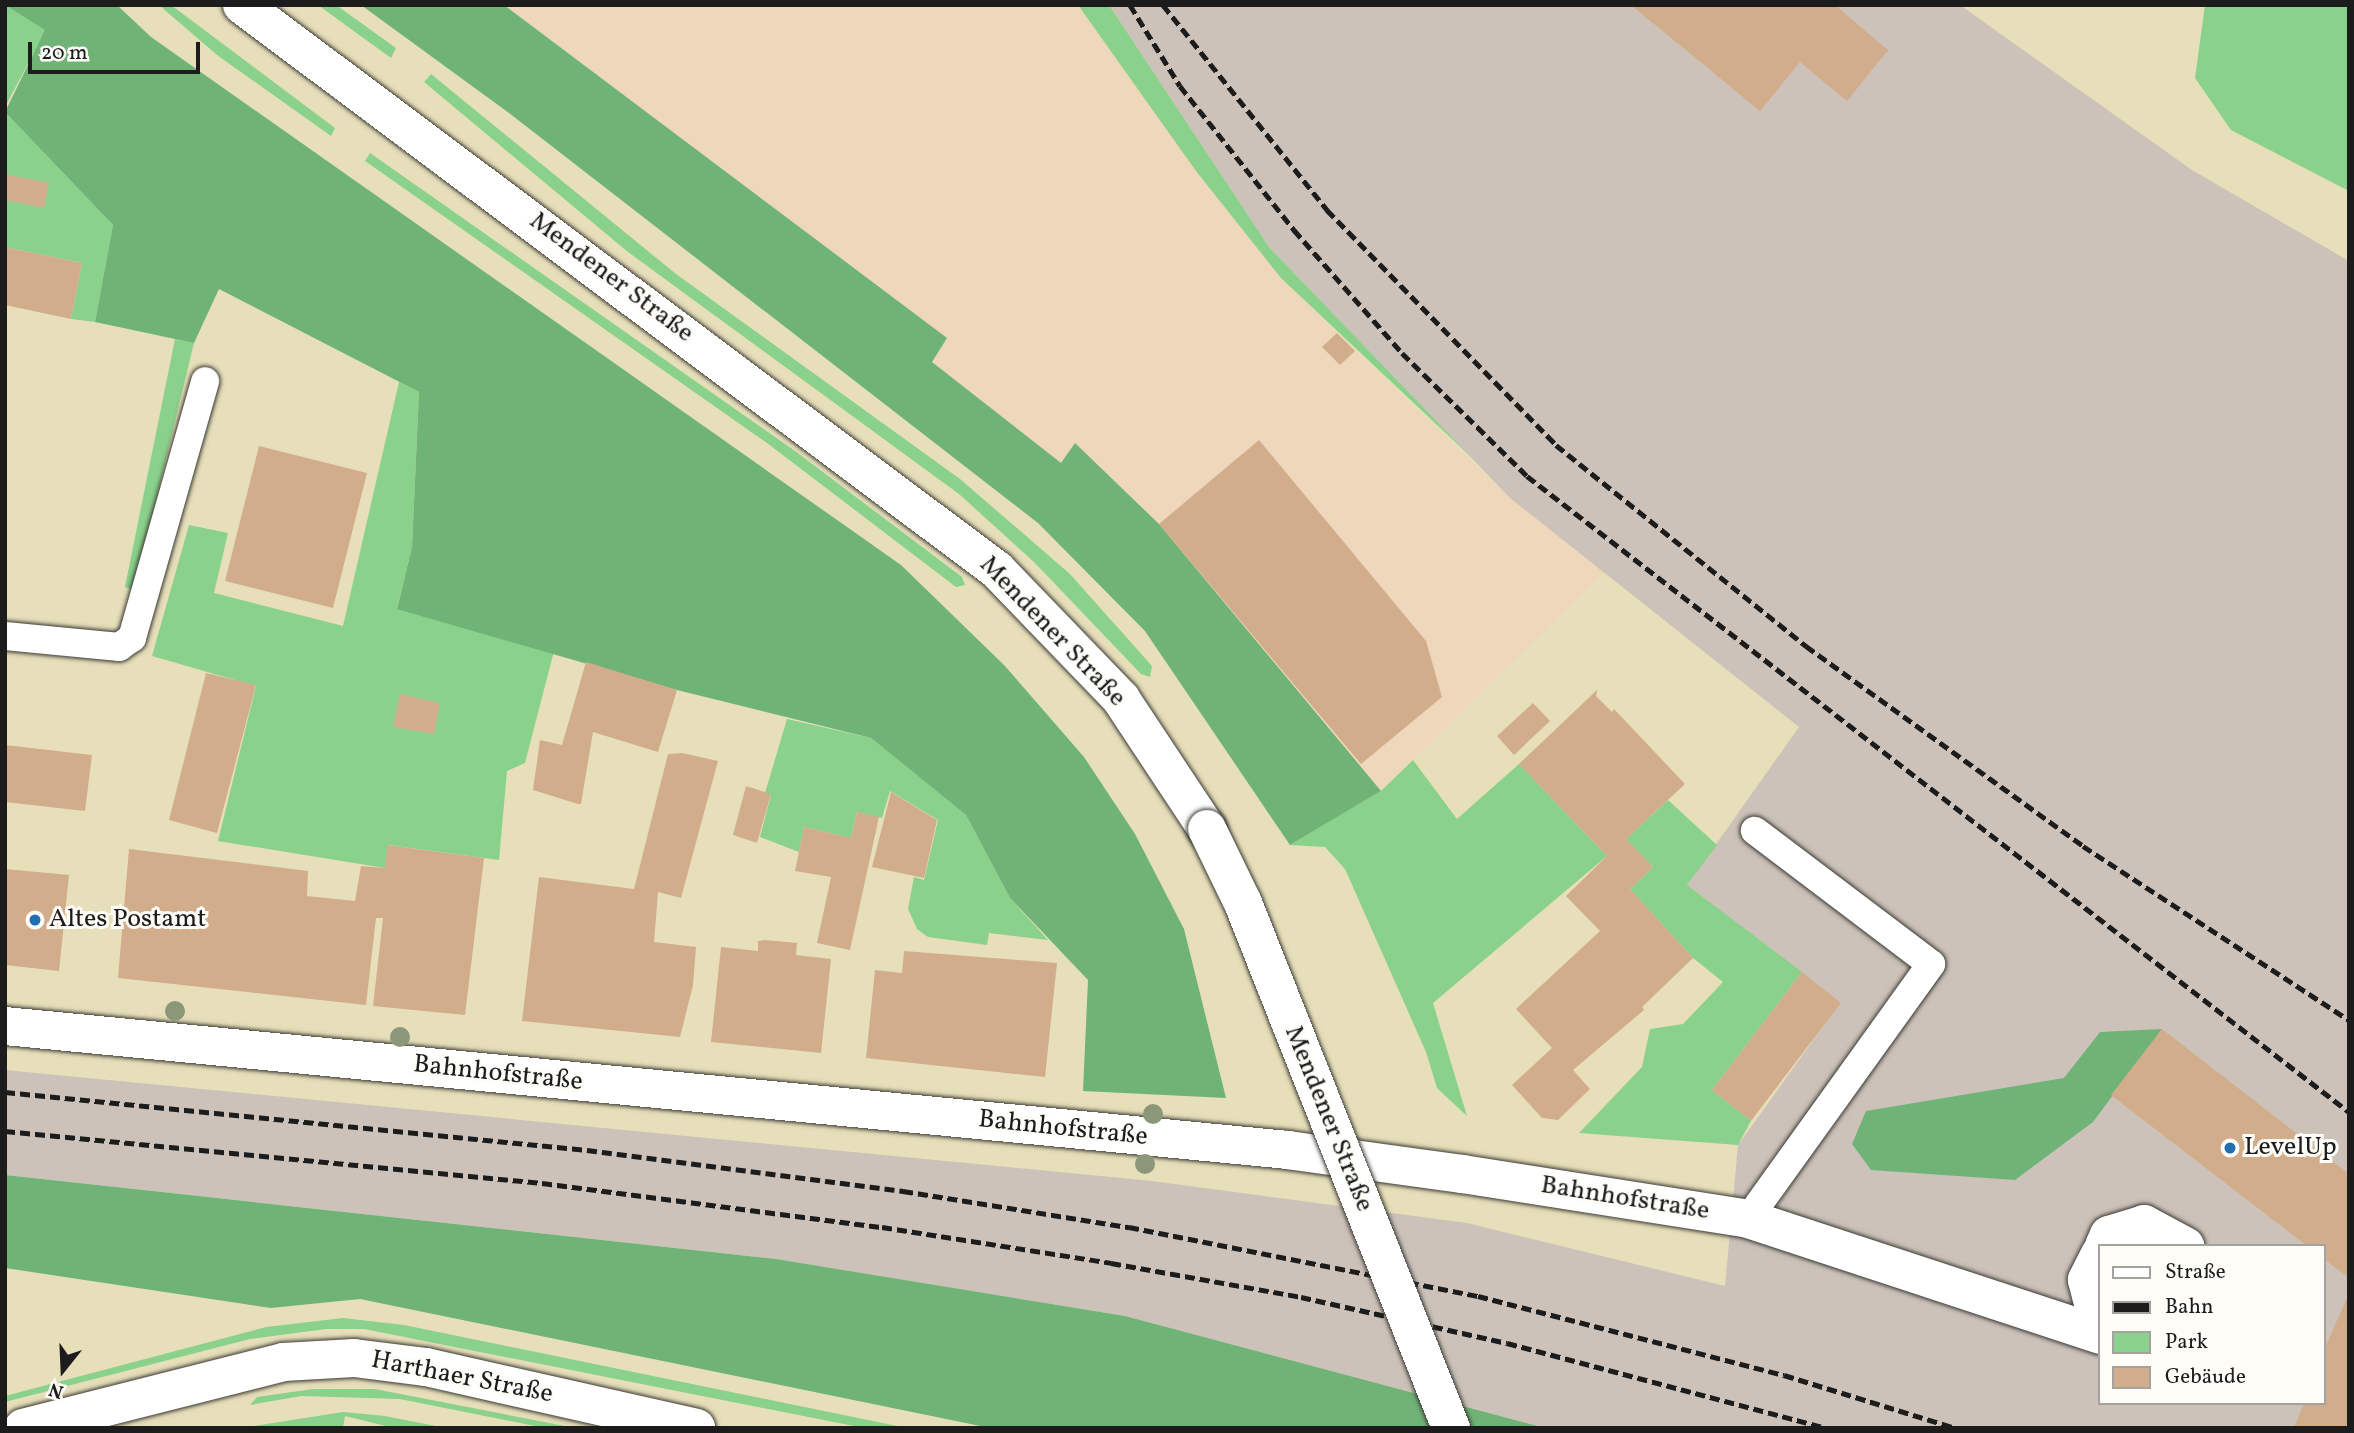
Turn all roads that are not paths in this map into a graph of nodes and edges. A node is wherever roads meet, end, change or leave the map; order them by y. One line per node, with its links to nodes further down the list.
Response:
1 (242, 5): 14 (street, Mendener Straße, bridge)
2 (205, 381): 3 (lane)
3 (5, 636)
4 (1755, 831): 6 (lane)
5 (5, 1026): 6 (street, Bahnhofstraße)
6 (1748, 1219): 11 (street, Bahnhofstraße)
7 (2105, 1244): 8 (street)
8 (2181, 1244)
9 (2098, 1258): 10 (street, Bahnhofstraße)
10 (2098, 1325)
11 (2098, 1332)
12 (23, 1428): 13 (street, Harthaer Straße)
13 (696, 1428)
14 (1451, 1428)

